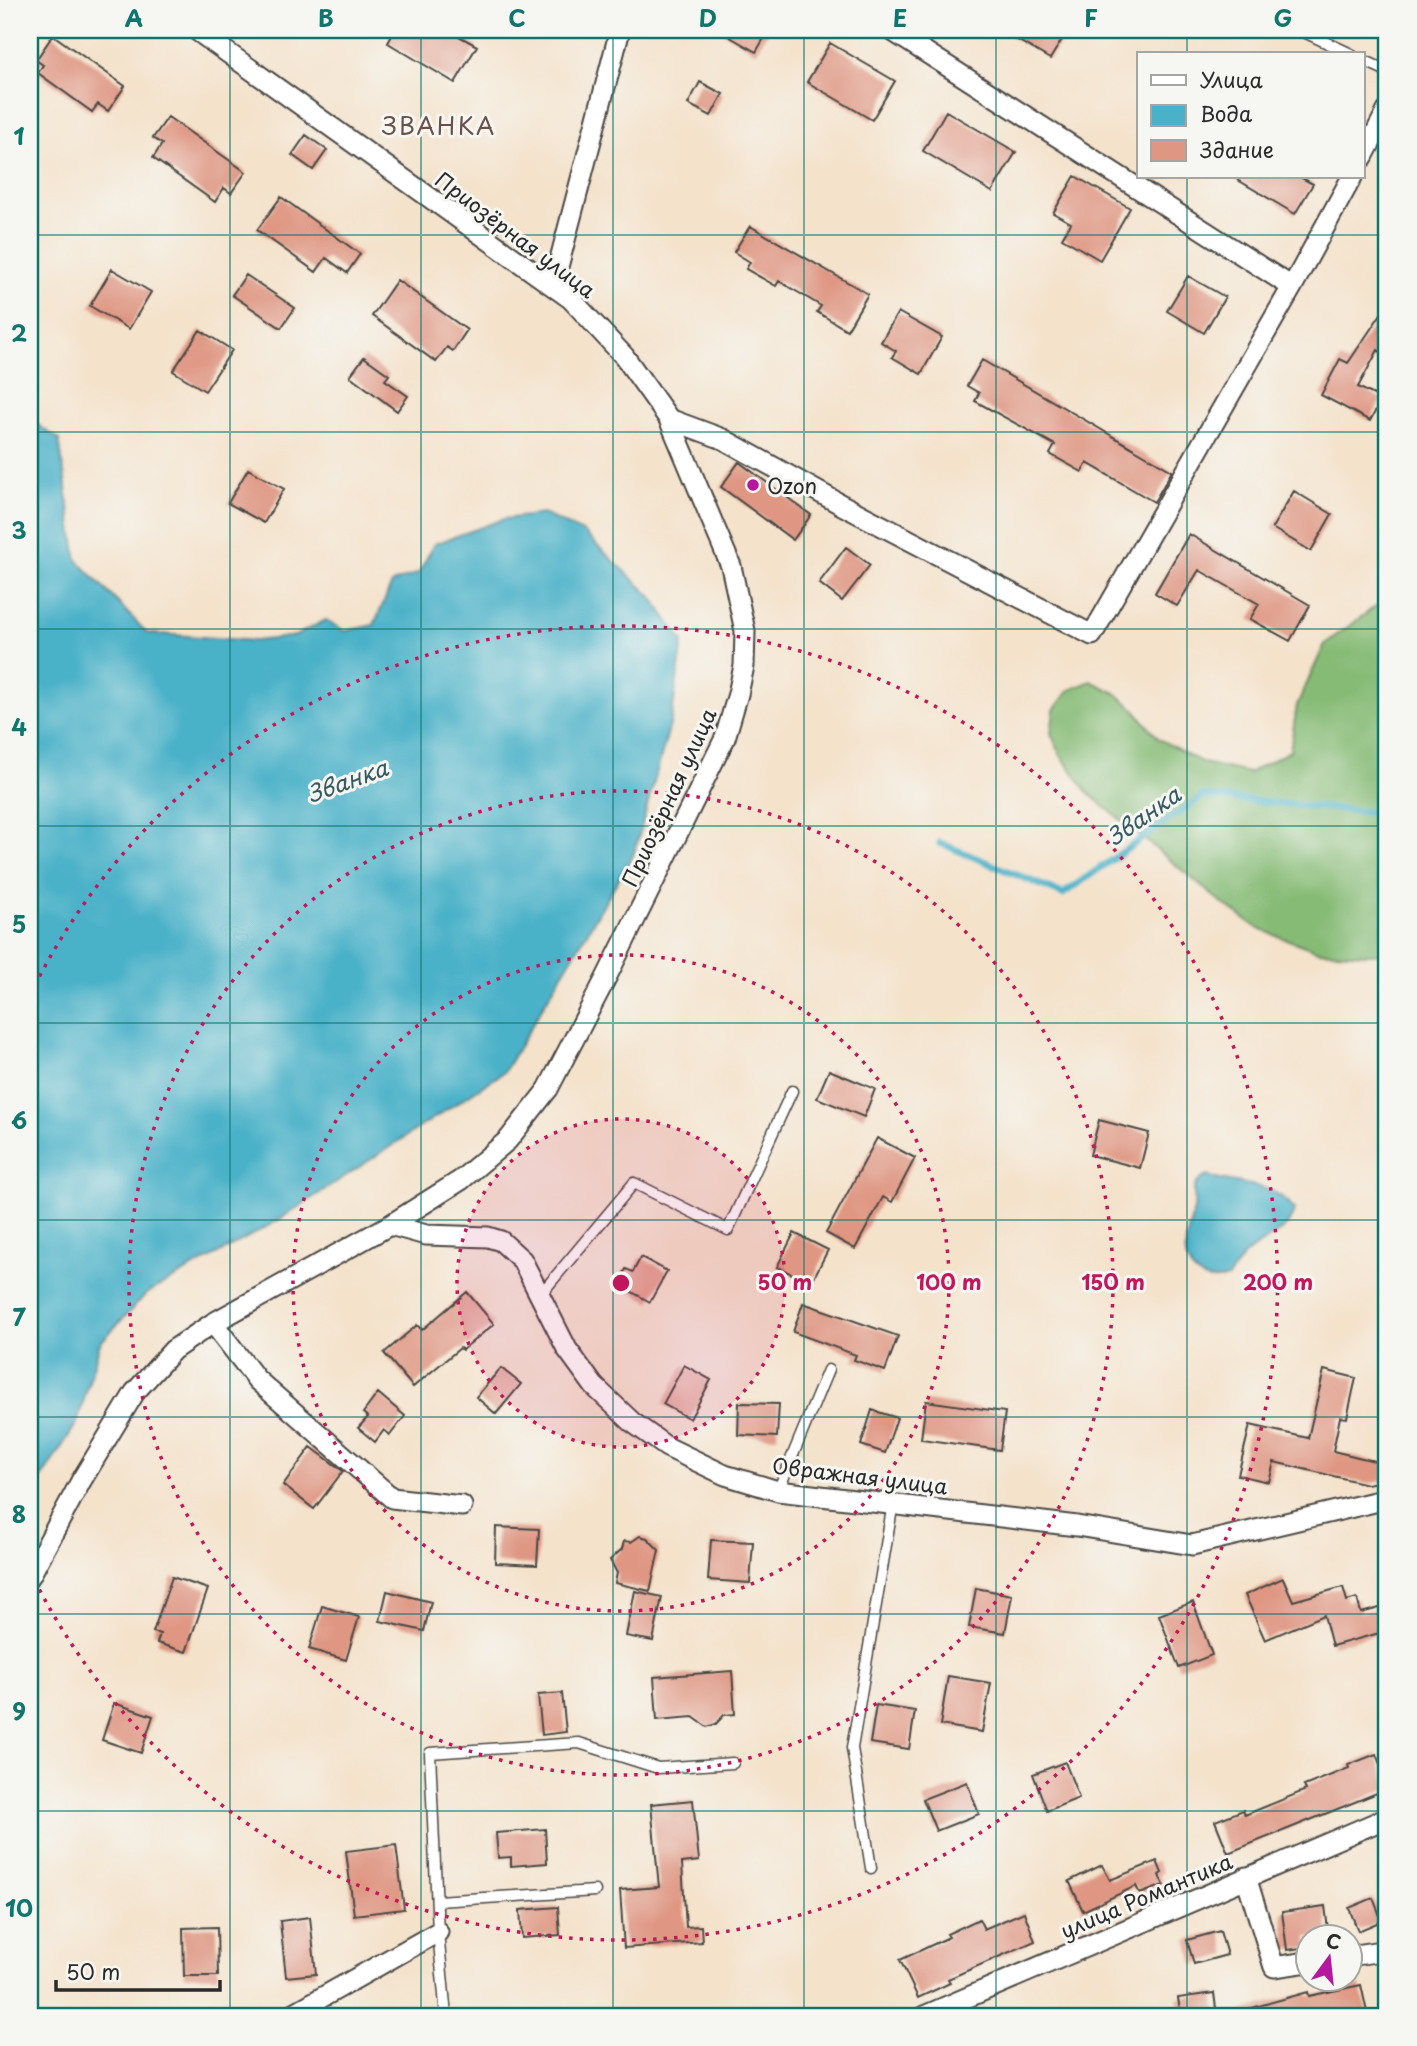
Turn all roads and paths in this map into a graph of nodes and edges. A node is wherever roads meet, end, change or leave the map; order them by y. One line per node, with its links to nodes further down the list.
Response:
1 (195, 30): 11 (street, Приозёрная улица)
2 (620, 30): 11 (street)
3 (891, 30): 12 (street)
4 (1300, 30): 5 (lane)
5 (1347, 52)
6 (1364, 60): 7 (lane)
7 (1387, 71)
8 (1387, 111): 9 (street)
9 (1364, 155)
10 (1351, 178): 12 (street)
11 (553, 286): 13 (street, Приозёрная улица)
12 (1292, 286): 13 (street)
13 (669, 419): 15 (street, Приозёрная улица)
14 (792, 1091): 16 (lane)
15 (390, 1225): 16 (street, Овражная улица); 17 (street, Приозёрная улица)
16 (540, 1296): 19 (street, Овражная улица)
17 (213, 1323): 22 (street); 23 (street, Приозёрная улица)
18 (828, 1370): 19 (lane)
19 (778, 1491): 21 (street, Овражная улица)
20 (1387, 1499): 21 (street, Овражная улица)
21 (893, 1503): 26 (lane)
22 (463, 1506)
23 (30, 1576)
24 (733, 1763): 29 (lane)
25 (1387, 1818): 27 (street, улица Романтика)
26 (871, 1868)
27 (1246, 1877): 33 (street); 36 (street, улица Романтика)
28 (595, 1891): 29 (lane)
29 (437, 1901): 30 (lane)
30 (438, 1932): 34 (street); 35 (lane)
31 (1387, 1950): 32 (street)
32 (1364, 1954)
33 (1294, 1964)
34 (289, 2016)
35 (446, 2016)
36 (923, 2016)

